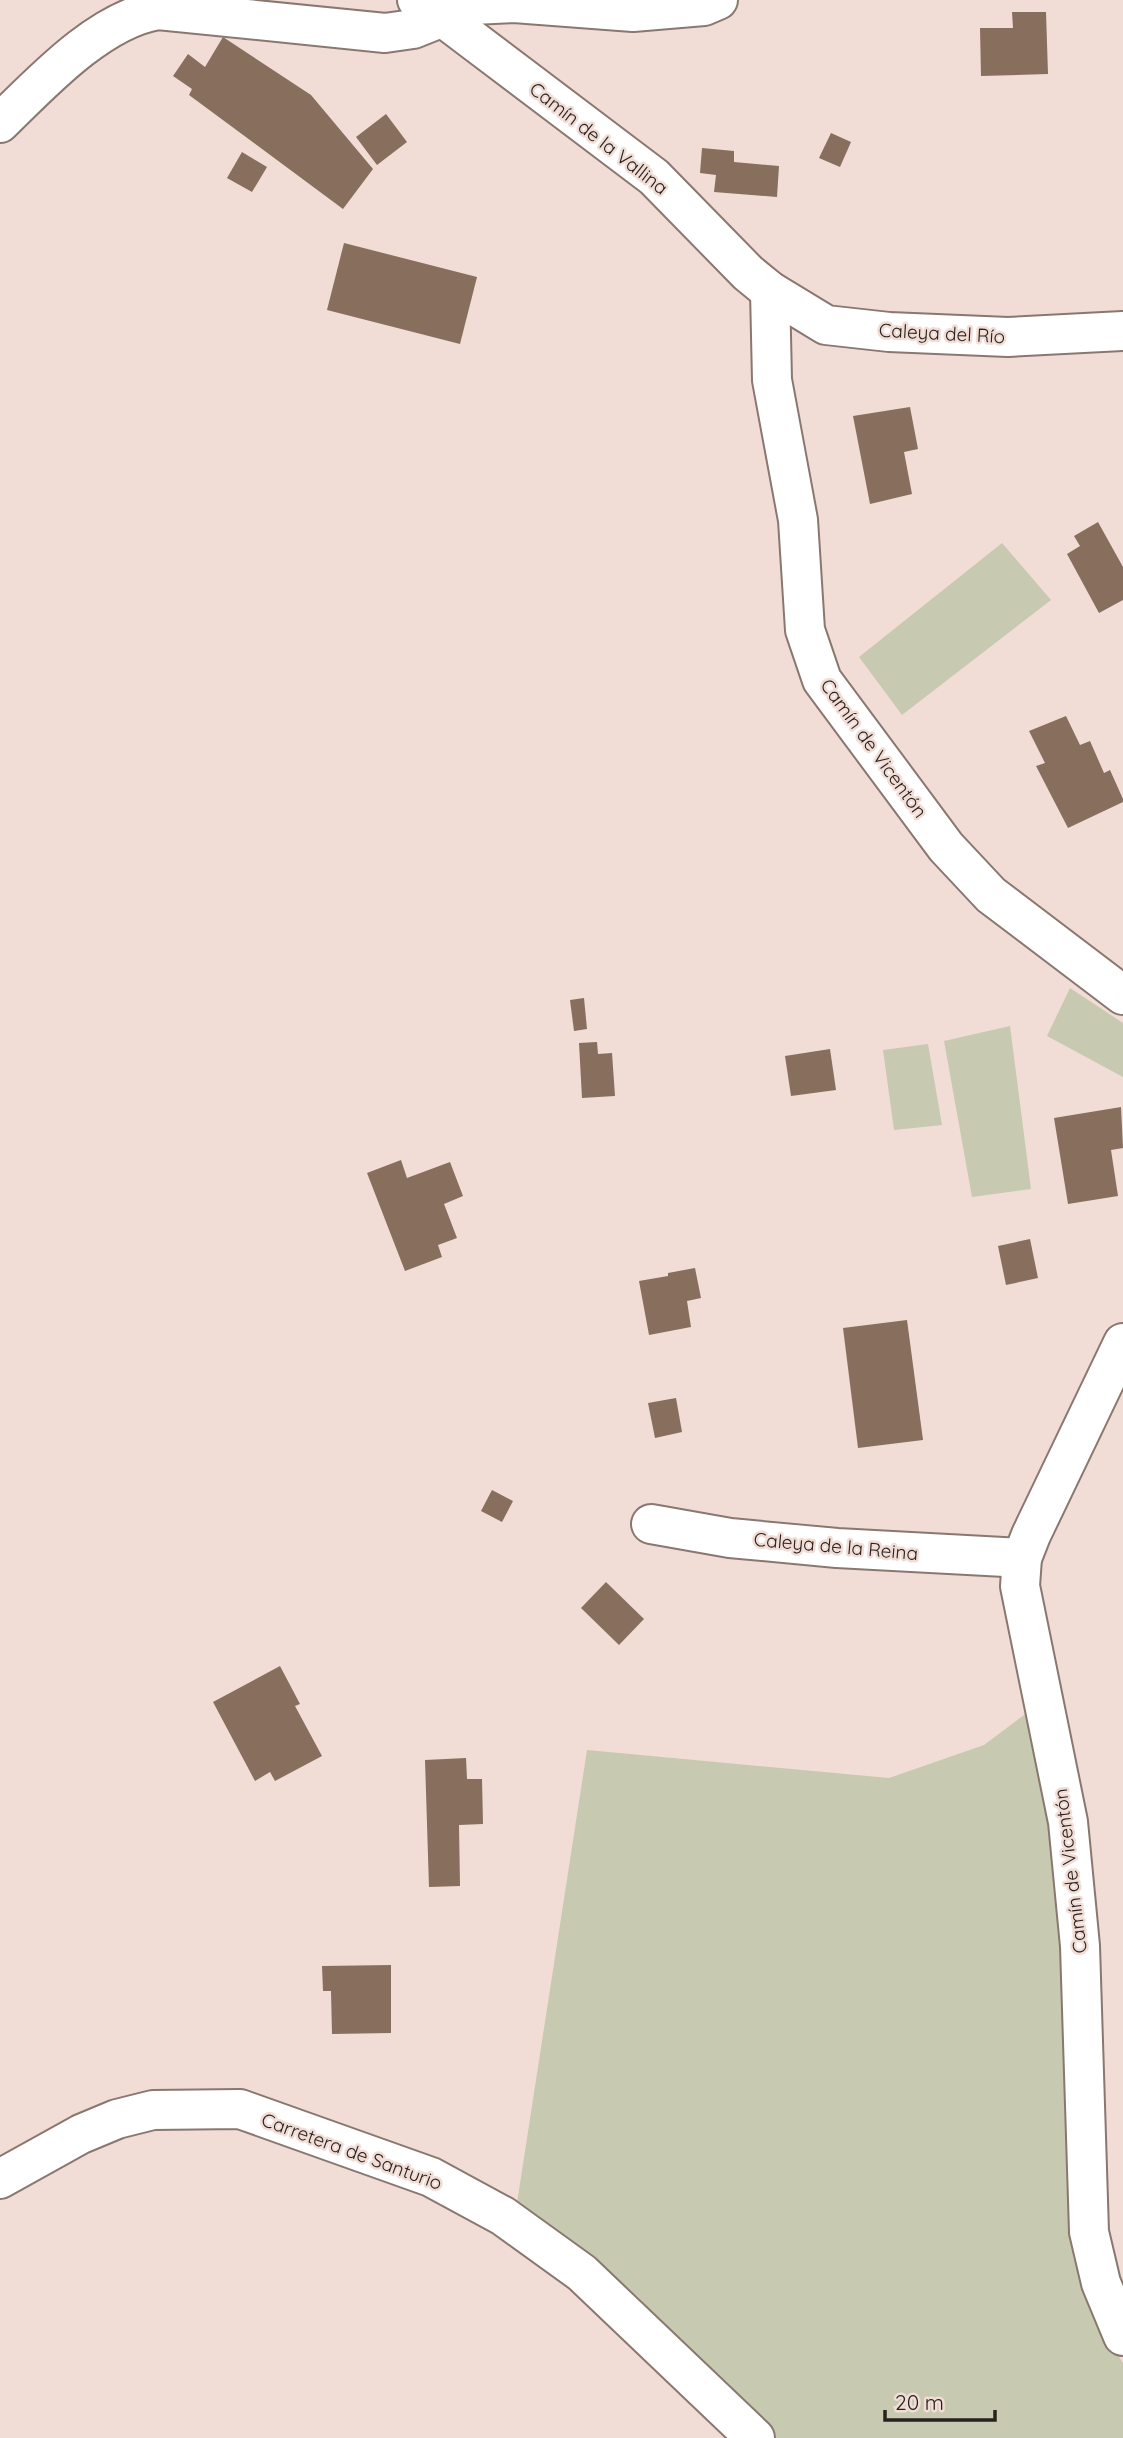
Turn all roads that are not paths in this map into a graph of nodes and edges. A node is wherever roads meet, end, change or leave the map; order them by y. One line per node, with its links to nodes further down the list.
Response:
1 (718, 0): 2 (street)
2 (429, 8): 3 (street); 4 (street, Camín de la Vallina)
3 (0, 123)
4 (770, 291): 5 (street, Caleya del Río); 6 (street, Camín de Vicentón)
5 (1123, 331)
6 (1123, 995)
7 (1123, 1343): 9 (street, Camín de Vicentón)
8 (651, 1524): 9 (street, Caleya de la Reina)
9 (1022, 1558): 11 (street, Camín de Vicentón)
10 (0, 2179): 12 (street, Carretera de Santurio)
11 (1123, 2336)
12 (755, 2438)

